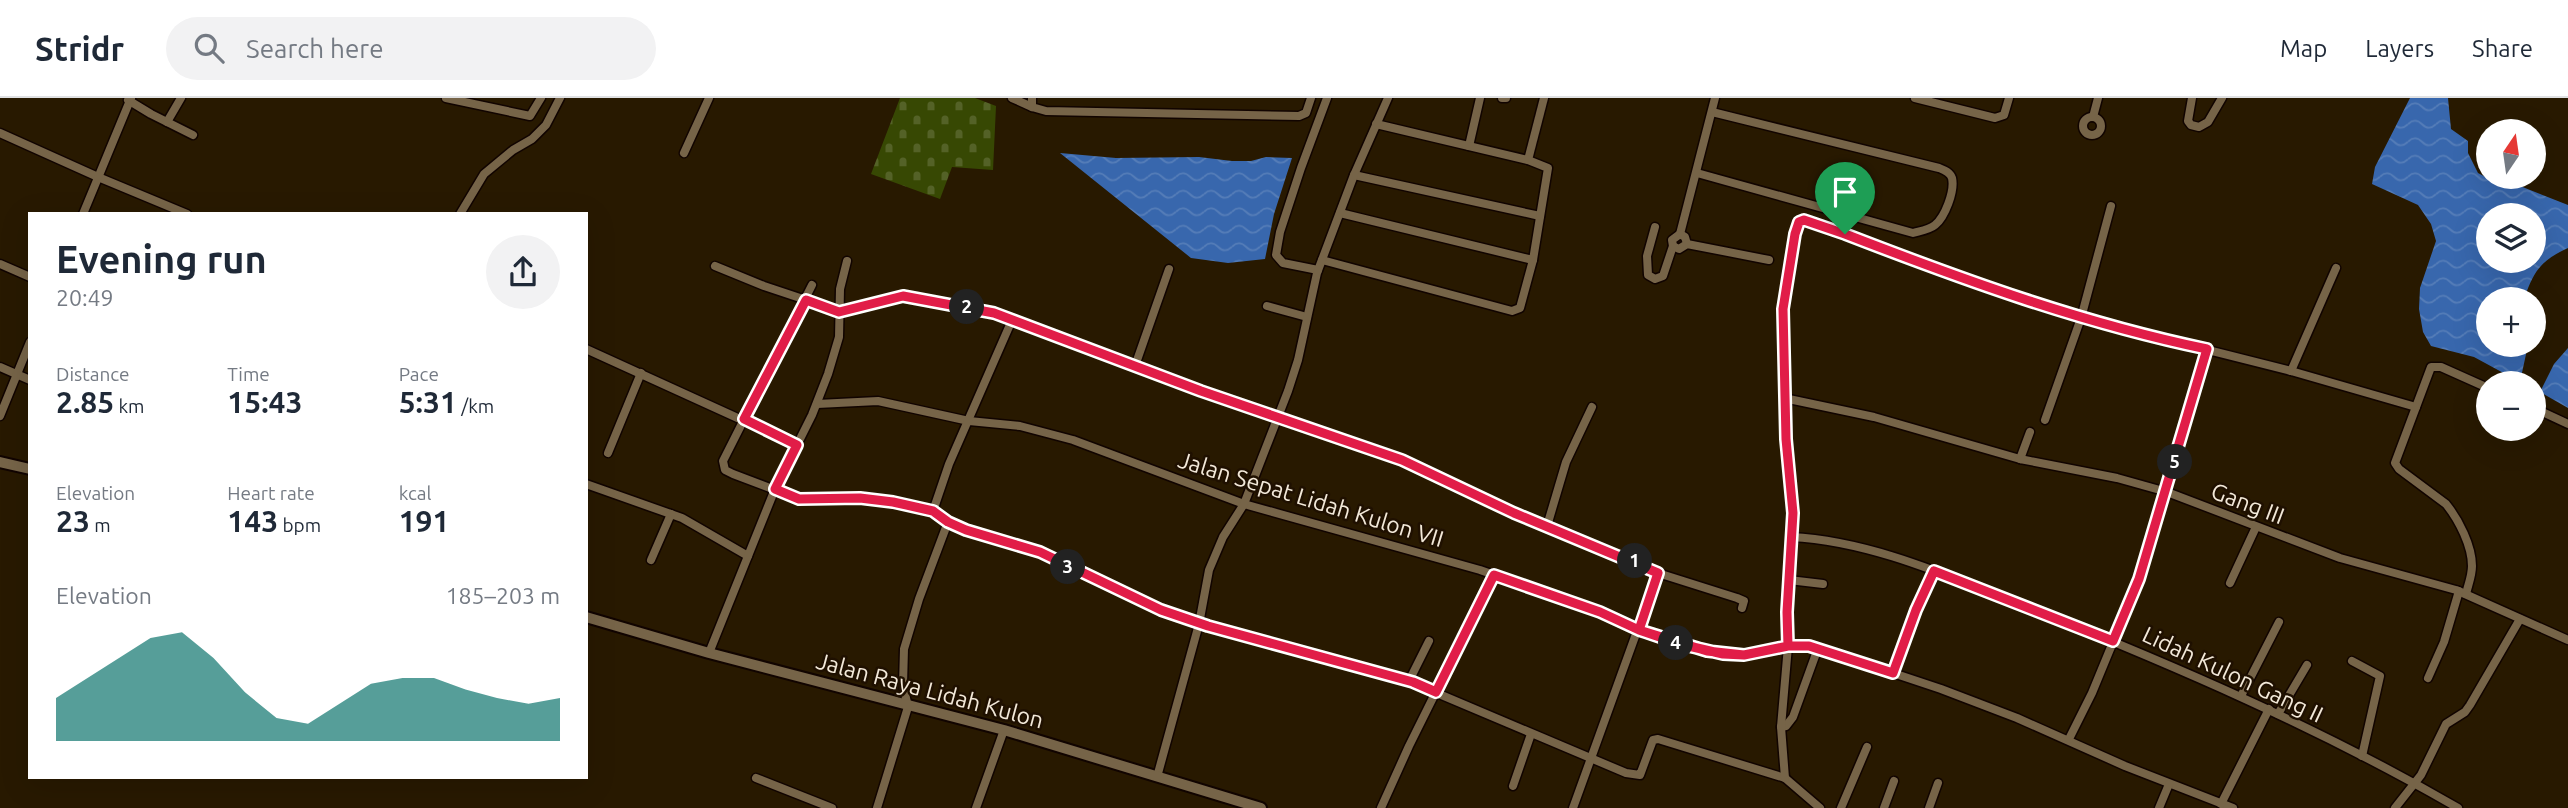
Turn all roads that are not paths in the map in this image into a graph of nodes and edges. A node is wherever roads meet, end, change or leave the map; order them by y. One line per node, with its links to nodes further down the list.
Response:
1 (181, 98): 22 (street)
2 (446, 98): 3 (street)
3 (541, 98)
4 (559, 98): 35 (street)
5 (709, 98): 27 (street)
6 (1012, 98): 19 (street)
7 (1311, 98): 19 (street)
8 (1328, 98): 50 (street)
9 (1388, 98): 23 (street)
10 (1480, 98): 26 (street)
11 (1544, 98): 28 (street)
12 (1715, 98): 20 (street)
13 (1915, 98): 14 (street)
14 (2009, 98)
15 (2098, 98): 21 (street)
16 (2192, 98): 17 (street)
17 (2222, 98)
18 (129, 99): 22 (street); 31 (street)
19 (1032, 102)
20 (1712, 112): 29 (street); 29 (street)
21 (2093, 117)
22 (167, 122): 25 (street)
23 (1376, 124): 26 (street); 30 (street)
24 (0, 133): 31 (street)
25 (193, 135)
26 (1469, 146): 28 (street)
27 (684, 153)
28 (1528, 160): 37 (street)
29 (1697, 173): 39 (street)
30 (1354, 175): 36 (street); 37 (street)
31 (98, 177): 33 (street); 34 (street)
32 (2111, 206): 57 (street)
33 (84, 212)
34 (182, 212)
35 (461, 212)
36 (1339, 212): 42 (street); 43 (street)
37 (1540, 216): 43 (street)
38 (1655, 227): 41 (street)
39 (1680, 234): 40 (street); 41 (street)
40 (1687, 244): 41 (street); 44 (street)
41 (1673, 246)
42 (1322, 260): 43 (street); 50 (street)
43 (1532, 260)
44 (1769, 260)
45 (847, 261): 55 (street)
46 (0, 264): 51 (street)
47 (715, 265): 53 (street)
48 (2336, 268): 64 (street)
49 (1169, 269): 62 (street)
50 (1318, 270): 56 (street)
51 (28, 276)
52 (812, 285): 53 (street)
53 (806, 300): 55 (street); 76 (street)
54 (1267, 306): 56 (street)
55 (839, 312): 58 (street); 70 (street)
56 (1307, 317): 75 (street)
57 (2081, 318): 60 (street); 69 (street); 77 (street)
58 (1012, 320): 62 (street); 78 (street)
59 (28, 346): 66 (street)
60 (2207, 349): 64 (street); 88 (street)
61 (588, 350): 65 (street)
62 (1135, 366): 75 (street)
63 (0, 367): 66 (street)
64 (2291, 371): 72 (street)
65 (641, 373): 76 (street); 82 (street)
66 (17, 375): 67 (street); 74 (street)
67 (28, 379)
68 (2476, 383): 72 (street)
69 (1784, 398): 83 (street, Gang III); 95 (street)
70 (817, 404): 78 (street, Jalan Sepat Lidah Kulon VII); 81 (street)
71 (1592, 407): 93 (street)
72 (2416, 407): 104 (street)
73 (2546, 414): 79 (street)
74 (0, 416)
75 (1277, 418): 89 (street); 93 (street)
76 (744, 419): 81 (street); 87 (street)
77 (2045, 420)
78 (970, 421): 89 (street, Jalan Sepat Lidah Kulon VII); 90 (street)
79 (2568, 424)
80 (2030, 432): 83 (street)
81 (797, 445): 87 (street)
82 (608, 453)
83 (2020, 459): 88 (street, Gang III)
84 (0, 462): 85 (main road)
85 (28, 469)
86 (588, 485): 91 (street)
87 (775, 489): 90 (street); 96 (street)
88 (2166, 492): 94 (street, Gang III); 113 (street)
89 (1244, 503): 100 (street, Jalan Sepat Lidah Kulon VII); 109 (street)
90 (933, 511): 92 (street)
91 (671, 514): 96 (street); 97 (street)
92 (948, 522): 109 (street); 124 (street)
93 (1547, 526): 99 (street)
94 (2256, 527): 103 (street); 104 (street, Gang III)
95 (1791, 537): 98 (street, Lidah Kulon Gang II); 101 (street)
96 (748, 556): 116 (street)
97 (651, 560)
98 (1934, 571): 113 (street, Lidah Kulon Gang II); 119 (street)
99 (1658, 573): 105 (street); 110 (street)
100 (1494, 575): 110 (street, Jalan Sepat Lidah Kulon VII); 122 (street)
101 (1789, 580): 102 (street); 114 (street)
102 (1823, 583)
103 (2230, 583)
104 (2463, 593): 107 (street, Gang III); 120 (street)
105 (1742, 608)
106 (588, 618): 116 (main road, Jalan Raya Lidah Kulon)
107 (2520, 619): 112 (street, Gang III); 139 (street)
108 (2279, 622): 123 (street)
109 (1199, 624): 121 (street); 134 (street)
110 (1639, 630): 114 (street, Jalan Sepat Lidah Kulon VII); 133 (street)
111 (1429, 640): 121 (street)
112 (2568, 640)
113 (2113, 641): 123 (street, Lidah Kulon Gang II); 130 (street)
114 (1788, 646): 115 (street, Jalan Sepat Lidah Kulon VII); 127 (street)
115 (1818, 648): 119 (street, Jalan Sepat Lidah Kulon VII); 127 (street)
116 (709, 653): 124 (main road, Jalan Raya Lidah Kulon)
117 (2352, 661): 132 (street)
118 (2307, 665): 126 (street)
119 (1893, 673): 130 (street, Jalan Sepat Lidah Kulon VII)
120 (2428, 678)
121 (1409, 681): 122 (street)
122 (1436, 692): 129 (street); 147 (street)
123 (2241, 696): 125 (street, Lidah Kulon Gang II)
124 (908, 707): 128 (main road, Jalan Raya Lidah Kulon); 144 (street)
125 (2269, 709): 126 (street, Lidah Kulon Gang II); 142 (street)
126 (2278, 714): 132 (street, Lidah Kulon Gang II)
127 (1781, 727): 136 (street)
128 (1004, 730): 134 (main road, Jalan Raya Lidah Kulon); 145 (street)
129 (1531, 734): 133 (street); 141 (street)
130 (2069, 739): 140 (street, Jalan Sepat Lidah Kulon VII)
131 (1867, 747): 150 (street)
132 (2362, 756): 139 (street, Lidah Kulon Gang II)
133 (1591, 759): 136 (street); 148 (street)
134 (1157, 777): 146 (main road, Jalan Raya Lidah Kulon)
135 (756, 778): 143 (street)
136 (1785, 778): 149 (street)
137 (1894, 781): 151 (street)
138 (1938, 783): 152 (street)
139 (2415, 783): 155 (street); 156 (street, Lidah Kulon Gang II)
140 (2169, 784): 142 (street, Jalan Sepat Lidah Kulon VII); 153 (street)
141 (1513, 786)
142 (2221, 804): 154 (street, Jalan Sepat Lidah Kulon VII)
143 (832, 808)
144 (877, 808)
145 (976, 808)
146 (1261, 808)
147 (1381, 808)
148 (1573, 808)
149 (1820, 808)
150 (1841, 808)
151 (1884, 808)
152 (1929, 808)
153 (2159, 808)
154 (2232, 808)
155 (2395, 808)
156 (2459, 808)

